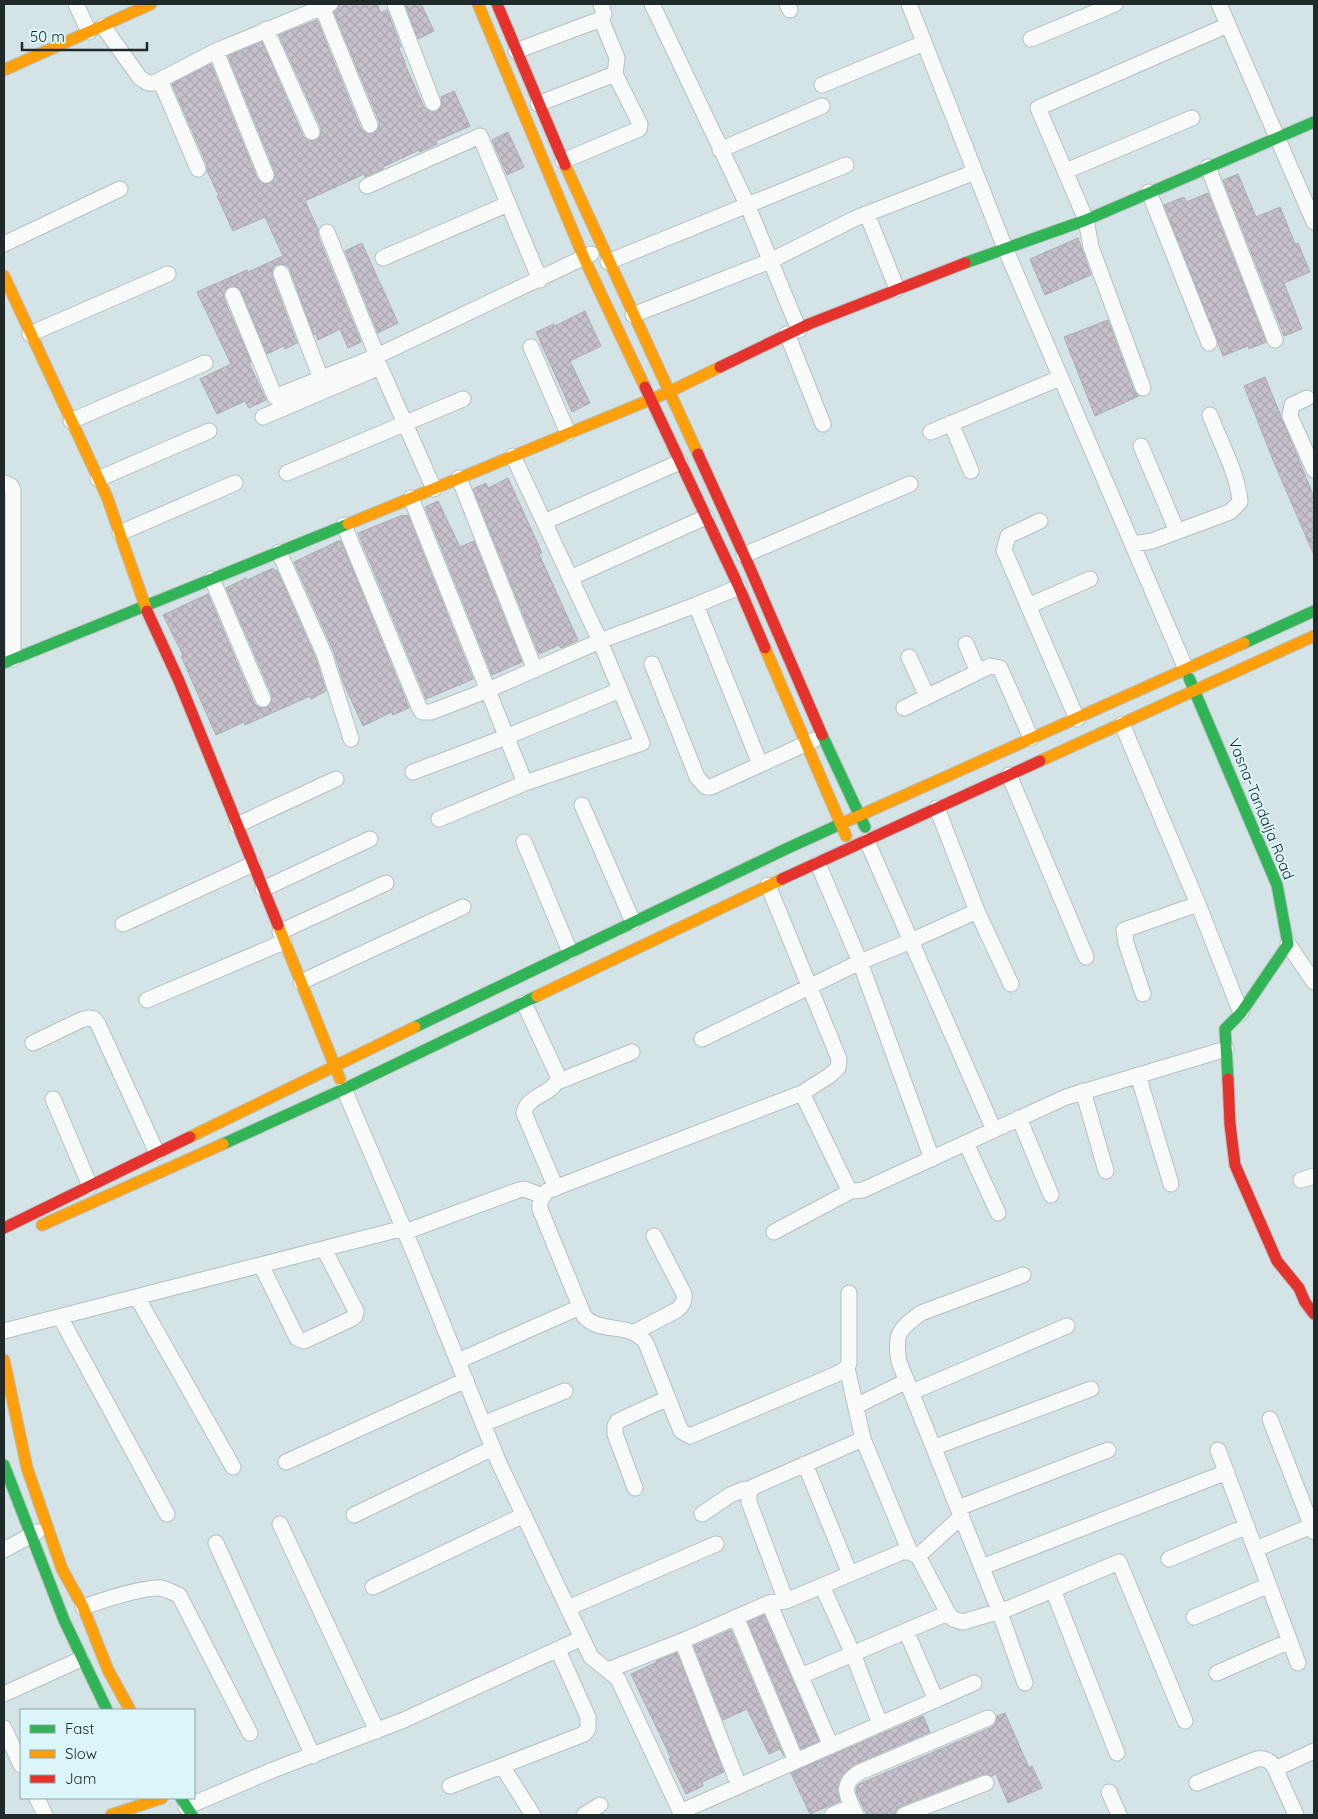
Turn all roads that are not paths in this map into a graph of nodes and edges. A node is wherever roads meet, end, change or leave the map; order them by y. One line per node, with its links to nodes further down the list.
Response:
1 (76, 4): 14 (street)
2 (151, 4): 14 (street)
3 (395, 4): 24 (street)
4 (478, 4): 53 (street)
5 (497, 4): 19 (street)
6 (601, 4): 12 (street)
7 (652, 4): 32 (street)
8 (909, 4): 17 (street)
9 (1114, 4): 16 (street)
10 (1219, 4): 13 (street)
11 (326, 6): 15 (street); 29 (street)
12 (601, 19): 19 (street); 21 (street)
13 (1228, 25): 31 (street); 37 (street)
14 (96, 29): 20 (street); 22 (street)
15 (266, 29): 18 (street); 30 (street)
16 (1031, 39)
17 (924, 42): 23 (street); 38 (street)
18 (216, 51): 22 (street); 39 (street)
19 (516, 51): 25 (street)
20 (4, 70)
21 (615, 74): 25 (street); 33 (street)
22 (160, 80): 36 (street)
23 (822, 85)
24 (433, 103)
25 (538, 104): 33 (street)
26 (822, 106): 32 (street)
27 (1192, 118): 37 (street)
28 (1314, 122): 31 (street)
29 (370, 126)
30 (312, 132)
31 (1278, 138): 35 (street); 47 (street)
32 (720, 150): 44 (street)
33 (563, 161): 50 (street)
34 (846, 165): 44 (street)
35 (1208, 167): 42 (street); 65 (street)
36 (198, 169)
37 (1066, 171): 46 (street)
38 (975, 172): 45 (street); 51 (street)
39 (266, 174)
40 (367, 186): 43 (street)
41 (120, 189): 49 (street)
42 (1149, 192): 46 (street); 66 (street)
43 (508, 204): 52 (street); 59 (street)
44 (747, 204): 54 (street); 55 (street)
45 (868, 214): 54 (street); 60 (street)
46 (1086, 220): 51 (street); 72 (street)
47 (1314, 222)
48 (327, 232): 68 (street)
49 (4, 244)
50 (601, 248): 53 (street); 55 (street)
51 (1005, 248): 60 (street); 70 (street)
52 (383, 258)
53 (584, 258): 59 (street); 76 (street)
54 (770, 261): 62 (street); 63 (street)
55 (608, 262): 62 (street)
56 (281, 272): 71 (street)
57 (168, 274): 64 (street)
58 (4, 276): 64 (street)
59 (540, 280): 68 (street)
60 (897, 289): 63 (street)
61 (233, 296): 71 (street)
62 (633, 315): 73 (street)
63 (793, 332): 73 (street); 82 (street)
64 (30, 334): 79 (street)
65 (1274, 340)
66 (1209, 343)
67 (531, 347): 85 (street)
68 (377, 356): 71 (street)
69 (205, 363): 79 (street)
70 (1060, 378): 81 (street); 105 (street)
71 (321, 379)
72 (1143, 388)
73 (669, 392): 76 (street); 107 (street)
74 (1307, 398): 89 (street)
75 (464, 399): 80 (street)
76 (651, 399): 85 (street); 88 (street)
77 (1210, 415): 103 (street)
78 (263, 417): 80 (street)
79 (71, 421): 93 (street)
80 (405, 422): 91 (street); 97 (street)
81 (951, 423): 84 (street); 90 (street)
82 (823, 424)
83 (208, 431): 93 (street)
84 (931, 432)
85 (568, 433): 87 (street)
86 (1141, 446): 103 (street)
87 (513, 456): 92 (street); 101 (street)
88 (680, 462): 99 (street); 101 (street)
89 (1314, 470)
90 (971, 471)
91 (287, 473)
92 (459, 478): 97 (street); 123 (street)
93 (98, 479): 104 (street)
94 (4, 483): 120 (street)
95 (235, 483): 104 (street)
96 (910, 484): 107 (street)
97 (434, 489): 98 (street)
98 (411, 498): 102 (street); 125 (street)
99 (706, 517): 108 (street); 111 (street)
100 (1040, 521): 114 (street)
101 (544, 522): 108 (street)
102 (344, 526): 106 (street); 125 (street)
103 (1177, 531): 105 (street)
104 (120, 533): 113 (street)
105 (1133, 544): 122 (street)
106 (279, 552): 109 (street); 136 (street)
107 (744, 556): 133 (street)
108 (570, 578): 117 (street)
109 (212, 579): 113 (street); 129 (street)
110 (1090, 579): 114 (street)
111 (739, 587): 112 (street); 137 (street)
112 (696, 605): 117 (street); 138 (street)
113 (146, 606): 120 (street); 148 (street)
114 (1028, 606): 131 (street)
115 (1314, 611): 122 (street)
116 (1314, 636): 127 (street)
117 (600, 641): 123 (street); 126 (street)
118 (966, 644): 124 (street)
119 (909, 657): 128 (street)
120 (8, 661)
121 (652, 664): 138 (street)
122 (1186, 669): 127 (street, Vasna-Tandalja Road); 131 (street)
123 (535, 670): 125 (street)
124 (978, 672): 128 (street); 135 (street)
125 (488, 690): 134 (street)
126 (620, 690): 134 (street); 142 (street)
127 (1195, 691): 132 (street); 165 (street, Vasna-Tandalja Road)
128 (927, 696): 130 (street)
129 (263, 699)
130 (904, 708)
131 (1077, 719): 135 (street)
132 (1122, 724): 140 (street); 158 (street)
133 (824, 736): 137 (street); 145 (street)
134 (506, 737): 139 (street); 142 (street)
135 (1031, 738): 145 (street)
136 (351, 739)
137 (806, 743): 138 (street); 147 (street)
138 (760, 764)
139 (413, 772)
140 (1009, 775): 144 (street); 167 (street)
141 (336, 779): 148 (street)
142 (524, 783): 146 (street)
143 (582, 805): 161 (street)
144 (937, 808): 150 (street); 160 (street)
145 (859, 815): 147 (street); 150 (street)
146 (439, 819)
147 (840, 824): 152 (street); 161 (street)
148 (237, 825): 153 (street)
149 (370, 839): 157 (street)
150 (869, 839): 152 (street); 164 (street)
151 (524, 842): 166 (street)
152 (852, 847): 154 (street)
153 (253, 864): 157 (street); 162 (street)
154 (818, 864): 156 (street); 168 (street)
155 (386, 883): 163 (street)
156 (768, 886): 172 (street); 175 (street)
157 (263, 889): 163 (street)
158 (1198, 904): 173 (street); 176 (street)
159 (463, 907): 169 (street)
160 (977, 910): 164 (street); 171 (street)
161 (633, 922): 166 (street)
162 (123, 924)
163 (282, 937): 169 (street); 174 (street)
164 (911, 941): 168 (street); 189 (street)
165 (1288, 944): 170 (street); 176 (street)
166 (570, 952): 181 (street)
167 (1086, 957)
168 (860, 962): 172 (street); 192 (street)
169 (301, 982): 181 (street)
170 (1314, 982)
171 (1011, 984)
172 (809, 987): 177 (street); 186 (street)
173 (1143, 994)
174 (147, 1000)
175 (524, 1003): 183 (street); 184 (street)
176 (1241, 1013): 179 (street)
177 (702, 1039)
178 (33, 1043): 191 (street)
179 (1226, 1049): 182 (street); 210 (street)
180 (632, 1052): 183 (street)
181 (334, 1066): 184 (street); 191 (street)
182 (1138, 1074): 185 (street); 194 (street)
183 (557, 1082): 197 (street)
184 (344, 1089): 201 (street); 202 (street)
185 (1083, 1091): 188 (street); 193 (street)
186 (802, 1093): 196 (street); 197 (street)
187 (53, 1099): 195 (street)
188 (1019, 1118): 189 (street); 198 (street)
189 (994, 1130): 190 (street)
190 (966, 1143): 192 (street); 199 (street)
191 (157, 1153): 195 (street)
192 (932, 1159): 196 (street)
193 (1106, 1171)
194 (1171, 1184)
195 (90, 1186): 200 (street)
196 (851, 1191): 203 (street)
197 (549, 1192): 202 (street); 211 (street)
198 (1051, 1195)
199 (998, 1213)
200 (4, 1228)
201 (31, 1230)
202 (404, 1230): 205 (street); 217 (street)
203 (774, 1232)
204 (654, 1236): 215 (street)
205 (324, 1249): 206 (street); 206 (street)
206 (261, 1265): 209 (street)
207 (1023, 1275): 220 (street)
208 (848, 1293): 218 (street)
209 (137, 1297): 212 (street); 235 (street)
210 (1311, 1305)
211 (580, 1307): 215 (street); 217 (street)
212 (60, 1317): 214 (street); 240 (street)
213 (1067, 1326): 220 (street)
214 (4, 1332)
215 (635, 1332): 223 (street)
216 (4, 1360): 245 (street)
217 (458, 1361): 219 (street)
218 (847, 1368): 223 (street); 224 (street)
219 (466, 1380): 226 (street); 232 (street)
220 (910, 1386): 224 (street); 228 (street)
221 (1091, 1389): 228 (street)
222 (564, 1391): 226 (street)
223 (668, 1398): 237 (street)
224 (856, 1406): 227 (street)
225 (1270, 1419): 247 (street)
226 (483, 1424): 229 (street)
227 (864, 1439): 234 (street); 253 (street)
228 (935, 1447): 239 (street)
229 (493, 1448): 242 (street); 243 (street)
230 (1108, 1450): 239 (street)
231 (1218, 1450): 236 (street)
232 (286, 1462)
233 (4, 1464): 248 (street)
234 (805, 1464): 238 (street); 256 (street)
235 (233, 1467)
236 (1227, 1472): 246 (street); 255 (street)
237 (635, 1488)
238 (749, 1492): 241 (street); 261 (street)
239 (960, 1512): 253 (street); 255 (street)
240 (167, 1514)
241 (702, 1514)
242 (354, 1515)
243 (524, 1515): 258 (street); 264 (street)
244 (280, 1524): 290 (street)
245 (47, 1526): 248 (street); 263 (street)
246 (1247, 1526): 251 (street); 254 (street)
247 (1314, 1528): 251 (street)
248 (31, 1536): 252 (street); 275 (street)
249 (216, 1544): 295 (street)
250 (716, 1544): 264 (street)
251 (1256, 1549): 257 (street)
252 (4, 1550)
253 (914, 1554): 256 (street); 266 (street)
254 (1169, 1559)
255 (982, 1567): 265 (street)
256 (850, 1574): 259 (street)
257 (1269, 1585): 268 (street); 272 (street)
258 (373, 1586)
259 (822, 1586): 261 (street); 274 (street)
260 (1053, 1590): 265 (street); 287 (street); 294 (street)
261 (786, 1601): 262 (street)
262 (769, 1603): 267 (street); 279 (street)
263 (83, 1608): 285 (street); 291 (street)
264 (568, 1608): 270 (street)
265 (999, 1610): 266 (street); 281 (street)
266 (948, 1613): 269 (street)
267 (736, 1617): 271 (street); 296 (street)
268 (1194, 1617)
269 (906, 1631): 274 (street); 283 (street)
270 (582, 1638): 273 (street); 277 (street)
271 (682, 1641): 277 (street); 303 (street)
272 (1290, 1641): 276 (street); 278 (street)
273 (558, 1650): 290 (street); 298 (street)
274 (853, 1654): 279 (street); 288 (street)
275 (81, 1659): 282 (street); 284 (street)
276 (1298, 1663)
277 (608, 1670): 310 (street)
278 (1217, 1674)
279 (801, 1676): 292 (street)
280 (974, 1683): 283 (street)
281 (1024, 1683)
282 (4, 1694)
283 (936, 1700): 288 (street)
284 (106, 1709)
285 (129, 1709)
286 (988, 1718): 309 (street)
287 (1185, 1721)
288 (880, 1724): 292 (street)
289 (4, 1728): 297 (street)
290 (377, 1731): 295 (street)
291 (250, 1733)
292 (831, 1746): 296 (street)
293 (1314, 1751): 299 (street)
294 (1116, 1753)
295 (313, 1756): 308 (street)
296 (796, 1761): 303 (street)
297 (20, 1762)
298 (502, 1766): 302 (street); 313 (street)
299 (1275, 1769): 301 (street); 318 (street)
300 (986, 1783): 316 (street)
301 (1197, 1783)
302 (450, 1786)
303 (739, 1786): 310 (street)
304 (1109, 1792): 317 (street)
305 (37, 1799): 311 (street)
306 (159, 1801): 312 (street)
307 (600, 1805): 314 (street)
308 (186, 1807)
309 (854, 1811): 315 (street)
310 (681, 1814)
311 (45, 1815)
312 (111, 1815)
313 (533, 1815)
314 (584, 1815)
315 (832, 1815)
316 (904, 1815)
317 (1119, 1815)
318 (1296, 1815)

